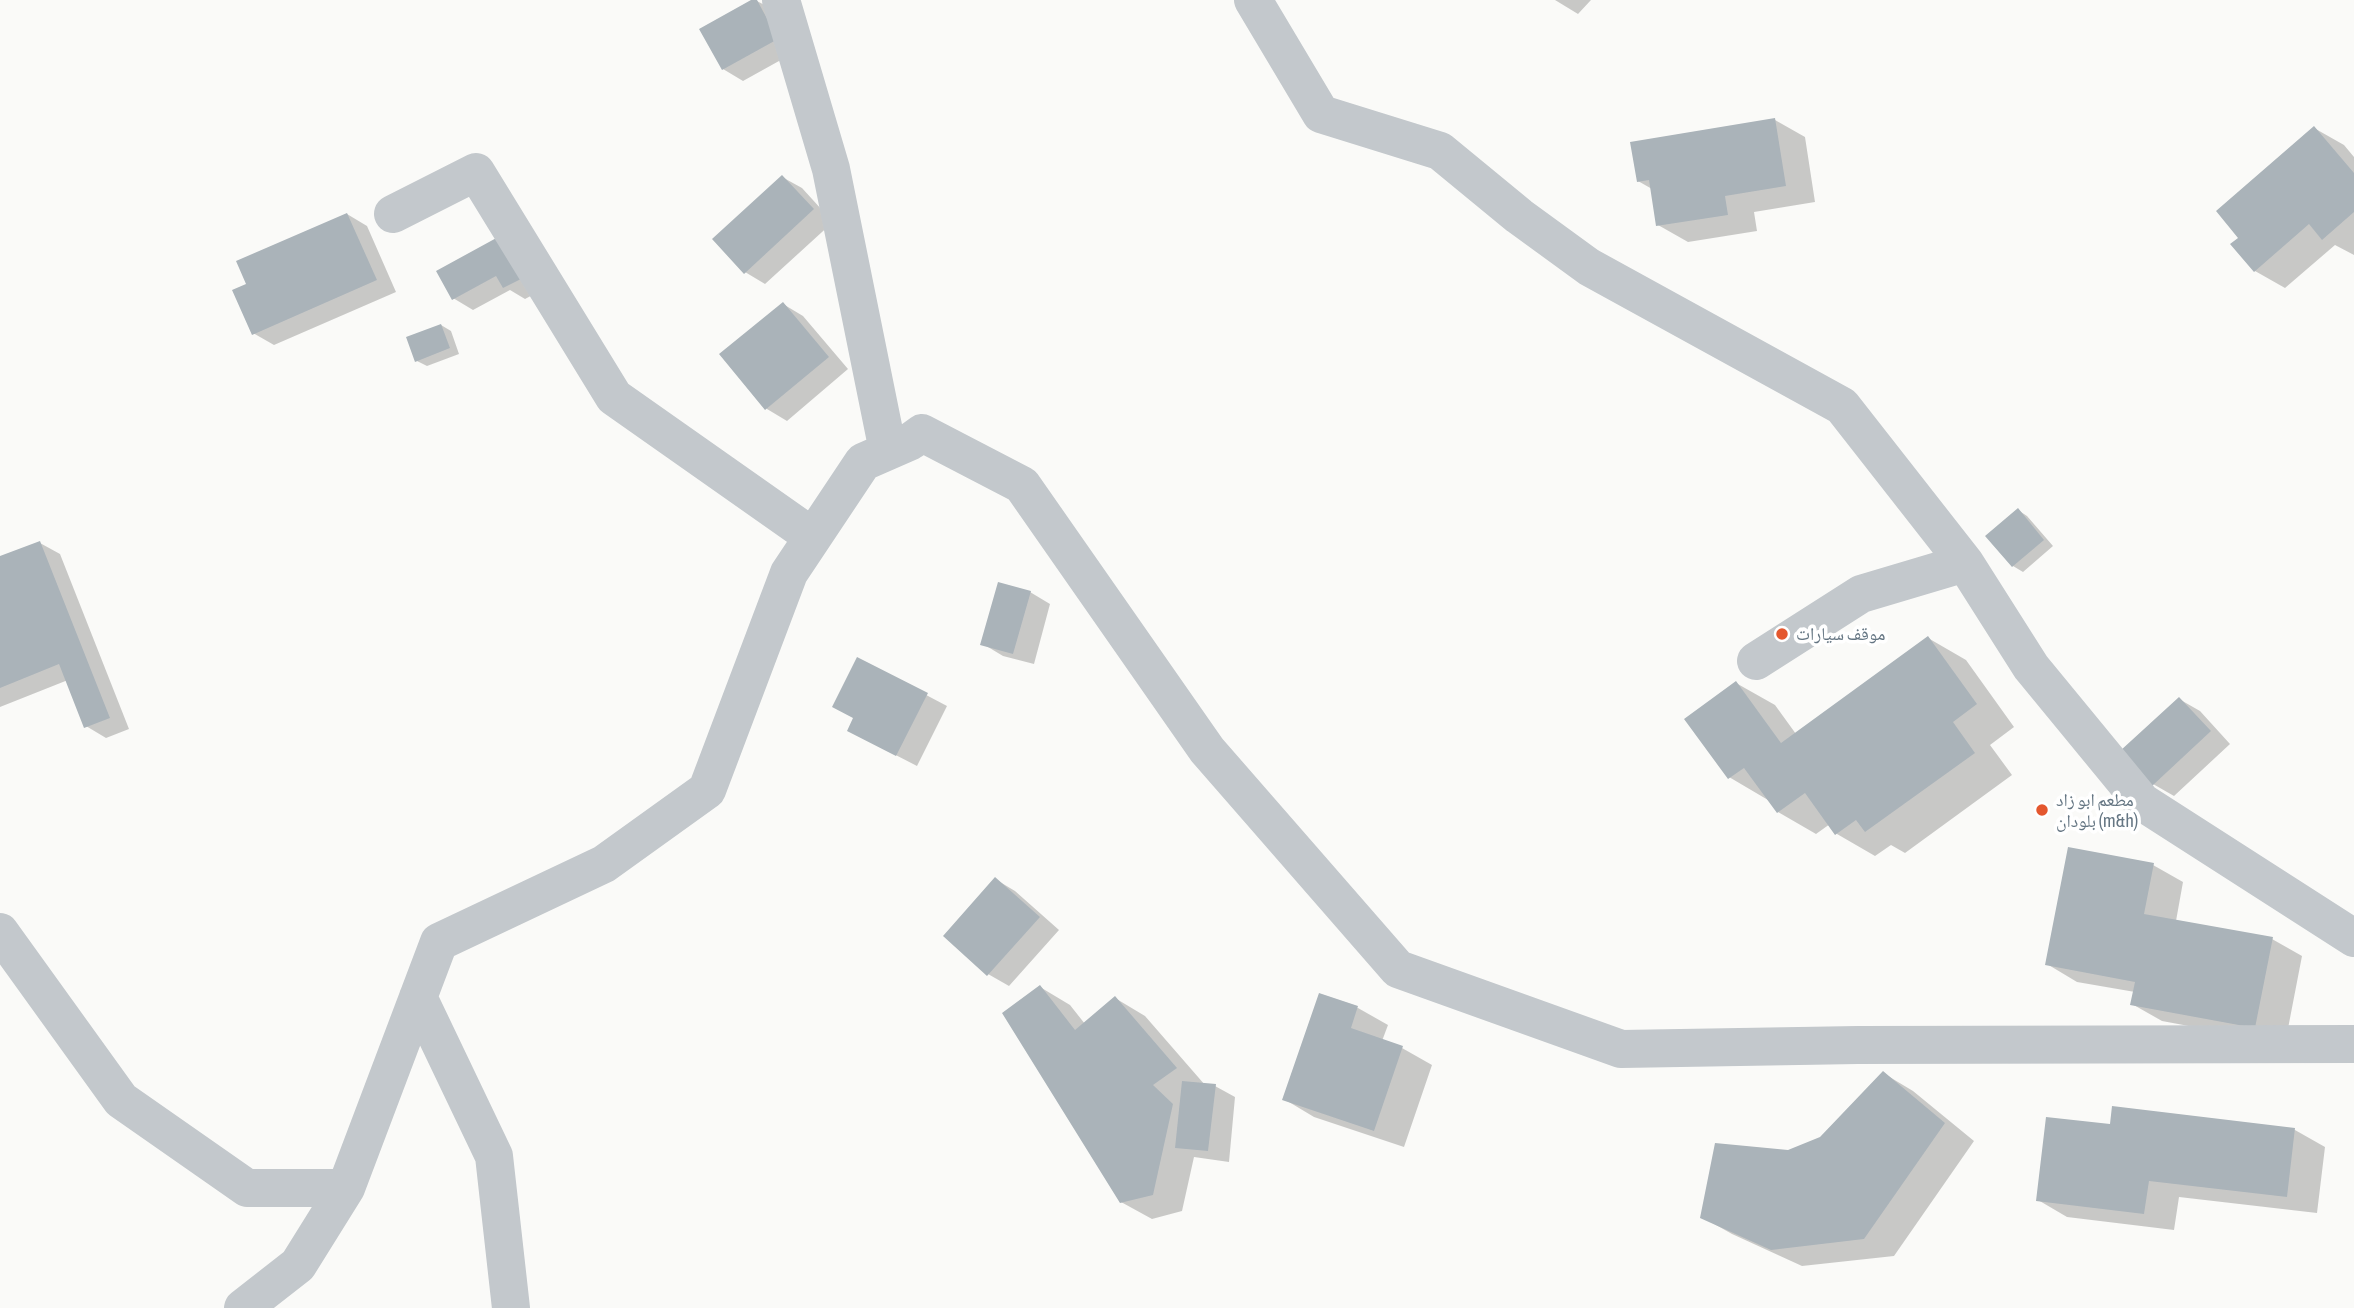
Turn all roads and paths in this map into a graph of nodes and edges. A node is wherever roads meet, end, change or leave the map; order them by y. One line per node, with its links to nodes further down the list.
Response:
1 (781, 0): 4 (street)
2 (1253, 0): 6 (street)
3 (393, 214): 5 (street)
4 (888, 451): 5 (street); 11 (street)
5 (813, 537): 10 (street)
6 (1965, 563): 7 (street); 9 (street)
7 (1756, 661)
8 (0, 932): 12 (street)
9 (2354, 938)
10 (418, 997): 12 (street); 14 (street)
11 (2354, 1044)
12 (346, 1188): 13 (street)
13 (243, 1308)
14 (511, 1308)

